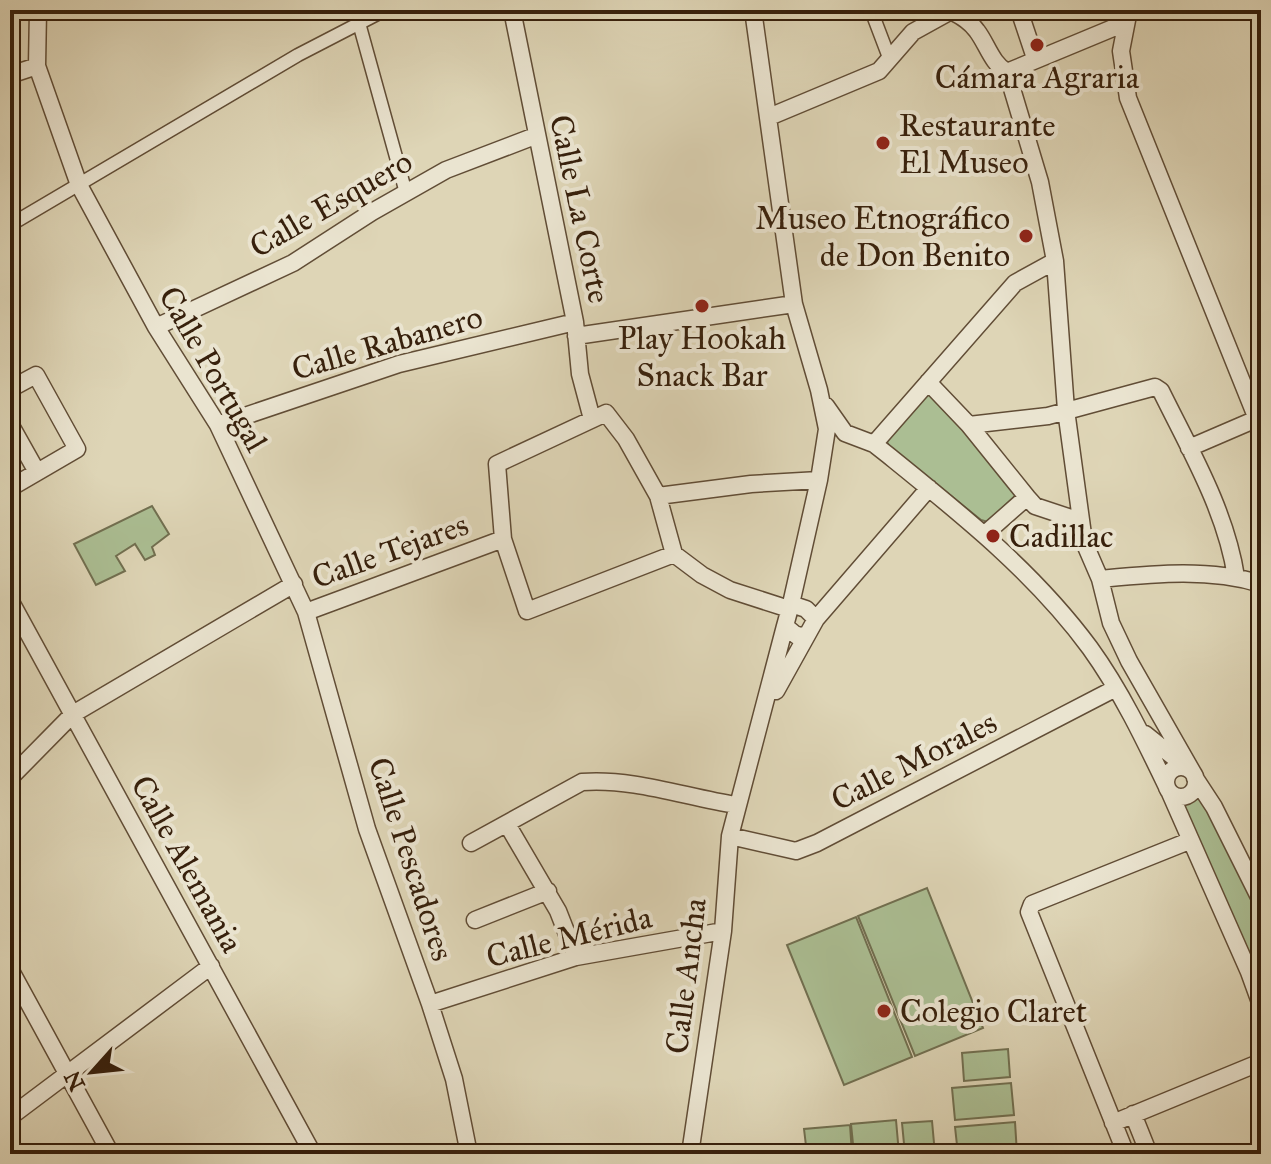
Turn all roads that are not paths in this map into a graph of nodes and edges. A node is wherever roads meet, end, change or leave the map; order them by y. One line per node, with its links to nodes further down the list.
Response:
1 (38, 10): 11 (street)
2 (385, 10): 8 (street)
3 (512, 10): 15 (street, Calle La Corte)
4 (753, 10): 14 (street)
5 (871, 10): 10 (street)
6 (1019, 10): 9 (street)
7 (1127, 16): 9 (street); 28 (street)
8 (359, 23): 16 (street); 17 (street)
9 (1035, 58): 12 (street)
10 (890, 60): 12 (street); 14 (street)
11 (37, 66): 13 (street); 16 (street, Calle Portugal)
12 (1007, 72): 19 (street)
13 (10, 75)
14 (769, 117): 20 (street)
15 (535, 136): 17 (street, Calle Esquero); 22 (street, Calle La Corte)
16 (79, 185): 18 (street); 21 (street, Calle Portugal)
17 (406, 193): 21 (street, Calle Esquero)
18 (10, 225)
19 (1055, 261): 23 (street); 26 (street)
20 (794, 304): 22 (street, Calle Rabanero); 25 (street)
21 (156, 327): 30 (street, Calle Portugal)
22 (576, 329): 27 (street, Calle La Corte); 30 (street, Calle Rabanero)
23 (928, 382): 31 (street); 33 (street)
24 (10, 389): 36 (street)
25 (819, 390): 32 (street); 34 (street)
26 (1066, 410): 31 (street); 35 (street); 42 (street)
27 (592, 419): 40 (street); 44 (street, Calle Tejares)
28 (1260, 422): 35 (street)
29 (10, 424): 36 (street)
30 (218, 425): 48 (street, Calle Portugal)
31 (969, 425): 41 (street)
32 (845, 433): 33 (street); 34 (street)
33 (874, 444): 39 (street)
34 (825, 448): 37 (street)
35 (1189, 448): 46 (street)
36 (37, 472): 38 (street)
37 (819, 480): 40 (street); 51 (street)
38 (10, 488)
39 (929, 488): 43 (street); 53 (street)
40 (658, 496): 45 (street)
41 (1027, 497): 42 (street); 43 (street)
42 (1080, 521): 47 (street)
43 (985, 534): 56 (street)
44 (503, 539): 45 (street); 52 (street, Calle Tejares)
45 (674, 554): 51 (street)
46 (1236, 577): 47 (street); 49 (street)
47 (1100, 579): 60 (street)
48 (294, 584): 52 (street, Calle Pescadores); 57 (street)
49 (1261, 584)
50 (10, 600): 57 (street, Calle Alemania)
51 (790, 606): 53 (street); 54 (street)
52 (306, 612): 75 (street, Calle Pescadores)
53 (816, 619): 55 (street)
54 (785, 626): 55 (street); 58 (street)
55 (806, 635): 58 (street)
56 (1116, 688): 59 (street); 65 (street, Calle Morales)
57 (73, 714): 61 (street); 73 (street, Calle Alemania)
58 (762, 718): 63 (street, Calle Ancha)
59 (1137, 728): 60 (street); 62 (street)
60 (1191, 773): 62 (street); 62 (street); 69 (street)
61 (10, 778)
62 (1168, 790): 66 (street)
63 (736, 805): 64 (street); 65 (street, Calle Ancha)
64 (507, 824): 67 (street); 68 (street)
65 (730, 836): 71 (street, Calle Ancha)
66 (1189, 841): 76 (street); 81 (street)
67 (471, 843)
68 (548, 891): 70 (street); 72 (street)
69 (1261, 901)
70 (475, 920)
71 (723, 931): 72 (street, Calle Mérida); 85 (street, Calle Ancha)
72 (576, 957): 75 (street, Calle Mérida)
73 (211, 966): 78 (street); 83 (street, Calle Alemania)
74 (10, 969): 78 (street)
75 (430, 1004): 84 (street, Calle Pescadores)
76 (1261, 1005)
77 (1261, 1062): 79 (street)
78 (68, 1073): 80 (street); 82 (street)
79 (1133, 1114): 81 (street); 87 (street)
80 (10, 1117)
81 (1113, 1123): 86 (street)
82 (111, 1154)
83 (313, 1154)
84 (469, 1154)
85 (690, 1154)
86 (1126, 1154)
87 (1149, 1154)

